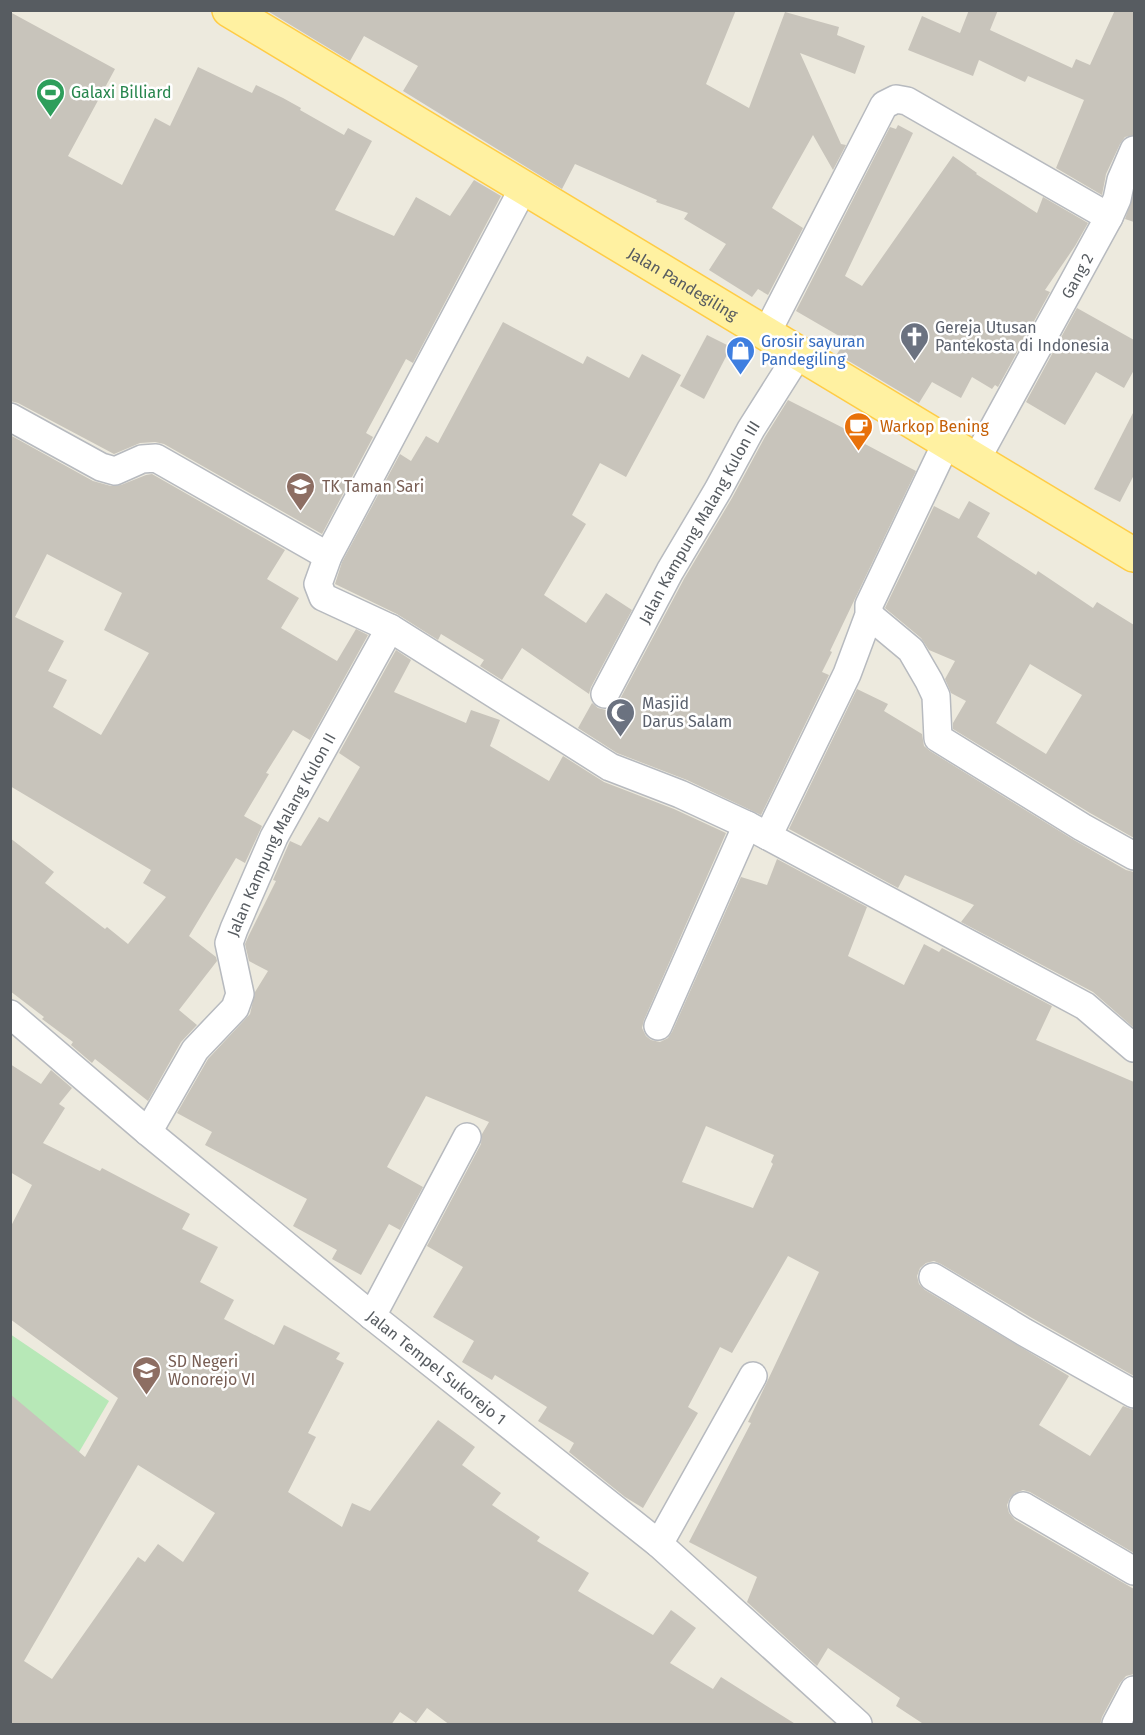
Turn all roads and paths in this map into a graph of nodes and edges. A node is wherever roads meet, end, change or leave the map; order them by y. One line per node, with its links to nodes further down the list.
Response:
1 (248, 15): 3 (main road, Jalan Pandegiling)
2 (1134, 150): 4 (street, Gang 2)
3 (519, 197): 5 (main road, Jalan Pandegiling); 10 (street)
4 (1109, 217): 5 (street); 8 (street, Gang 2)
5 (766, 334): 6 (main road, Jalan Pandegiling)
6 (799, 353): 8 (main road, Jalan Pandegiling); 13 (street, Jalan Kampung Malang Kulon III)
7 (10, 417): 10 (street)
8 (963, 452): 9 (main road, Jalan Pandegiling); 11 (street, Gang 2)
9 (1134, 555)
10 (328, 556): 12 (street)
11 (869, 615): 14 (street, Gang 2); 15 (street)
12 (390, 628): 14 (street); 19 (street, Jalan Kampung Malang Kulon II)
13 (605, 694)
14 (757, 831): 17 (street, Gang 2); 18 (street)
15 (1134, 856)
16 (10, 1014): 19 (street, Jalan Tempel Sukorejo 1)
17 (658, 1026)
18 (1134, 1048)
19 (148, 1132): 22 (street, Jalan Tempel Sukorejo 1)
20 (467, 1137): 22 (street)
21 (933, 1277): 24 (street)
22 (372, 1316): 26 (street, Jalan Tempel Sukorejo 1)
23 (753, 1376): 26 (street)
24 (1134, 1394)
25 (1023, 1506): 27 (street)
26 (659, 1544): 29 (street, Jalan Tempel Sukorejo 1)
27 (1134, 1571)
28 (1134, 1690): 30 (street)
29 (858, 1725)
30 (1116, 1725)

